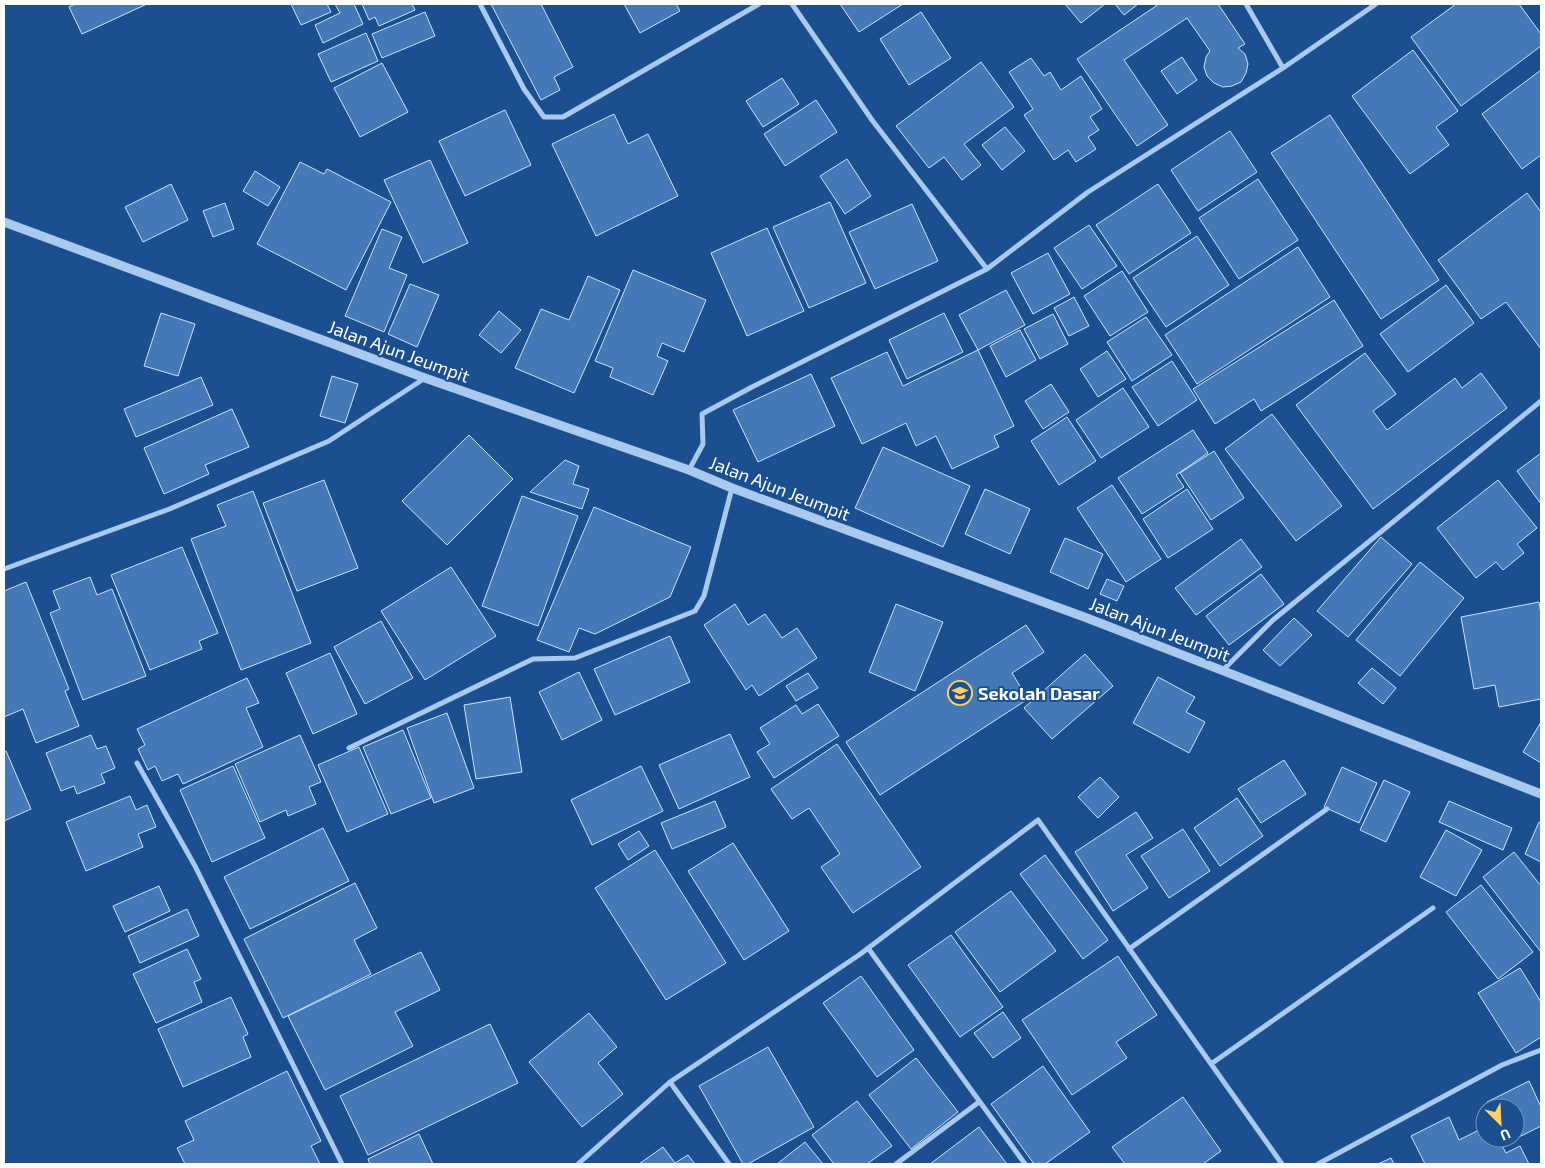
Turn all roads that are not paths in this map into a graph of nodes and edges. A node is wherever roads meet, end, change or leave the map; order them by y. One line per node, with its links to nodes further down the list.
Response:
1 (480, 4): 2 (street)
2 (759, 4)
3 (792, 4): 8 (street)
4 (1246, 4): 6 (street)
5 (1376, 4): 6 (street)
6 (1283, 68): 8 (street)
7 (4, 222): 9 (street, Jalan Ajun Jeumpit)
8 (987, 269): 11 (street)
9 (425, 378): 11 (street, Jalan Ajun Jeumpit); 13 (street)
10 (1541, 401): 14 (street)
11 (689, 470): 12 (street, Jalan Ajun Jeumpit)
12 (732, 488): 14 (street, Jalan Ajun Jeumpit); 15 (street)
13 (4, 569)
14 (1222, 671): 17 (street, Jalan Ajun Jeumpit)
15 (350, 748)
16 (137, 763): 26 (street)
17 (1541, 794)
18 (1327, 809): 21 (street)
19 (1433, 908): 23 (street)
20 (868, 948): 21 (street); 24 (street); 25 (street)
21 (1129, 949): 23 (street)
22 (1541, 1050): 32 (street)
23 (1211, 1064): 31 (street)
24 (670, 1082): 27 (street); 28 (street)
25 (980, 1102): 29 (street); 30 (street)
26 (342, 1164)
27 (578, 1164)
28 (729, 1164)
29 (896, 1164)
30 (1024, 1164)
31 (1282, 1164)
32 (1318, 1164)

